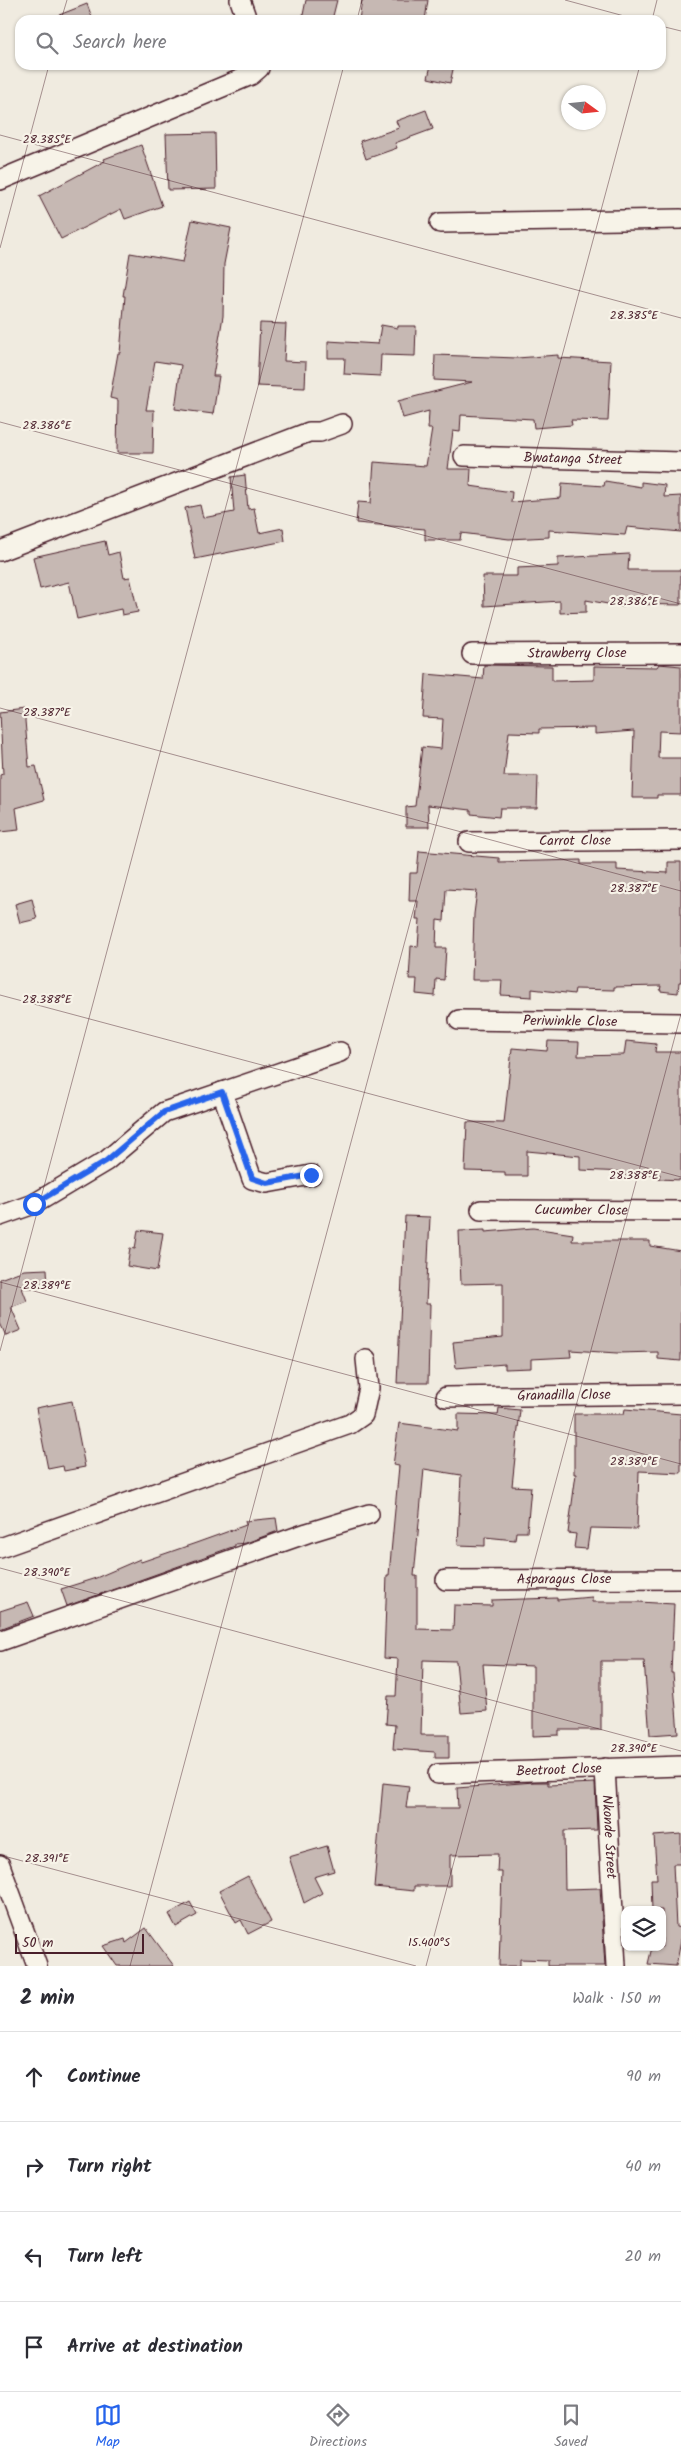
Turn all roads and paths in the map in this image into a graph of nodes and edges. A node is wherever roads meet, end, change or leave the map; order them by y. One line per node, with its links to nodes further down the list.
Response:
1 (240, 0): 2 (street)
2 (245, 15)
3 (255, 70): 4 (street)
4 (0, 180)
5 (681, 219): 6 (street)
6 (440, 223)
7 (342, 424): 10 (street)
8 (464, 456): 9 (street, Bwatanga Street)
9 (681, 462)
10 (0, 551)
11 (681, 653): 12 (street, Strawberry Close)
12 (472, 654)
13 (681, 840): 14 (street, Carrot Close)
14 (469, 842)
15 (459, 1020): 16 (street, Periwinkle Close)
16 (681, 1023)
17 (340, 1052): 18 (street)
18 (222, 1092): 19 (street); 22 (street)
19 (311, 1175)
20 (481, 1210): 21 (street, Cucumber Close)
21 (681, 1211)
22 (0, 1216)
23 (366, 1359): 27 (street)
24 (681, 1394): 25 (street, Granadilla Close)
25 (446, 1397)
26 (368, 1514): 30 (street)
27 (0, 1548)
28 (681, 1579): 29 (street, Asparagus Close)
29 (446, 1580)
30 (0, 1641)
31 (681, 1766): 32 (street, Beetroot Close)
32 (605, 1768): 33 (street, Beetroot Close); 36 (street, Nkonde Street)
33 (438, 1774)
34 (0, 1865): 35 (street)
35 (37, 1966)
36 (616, 1966)

